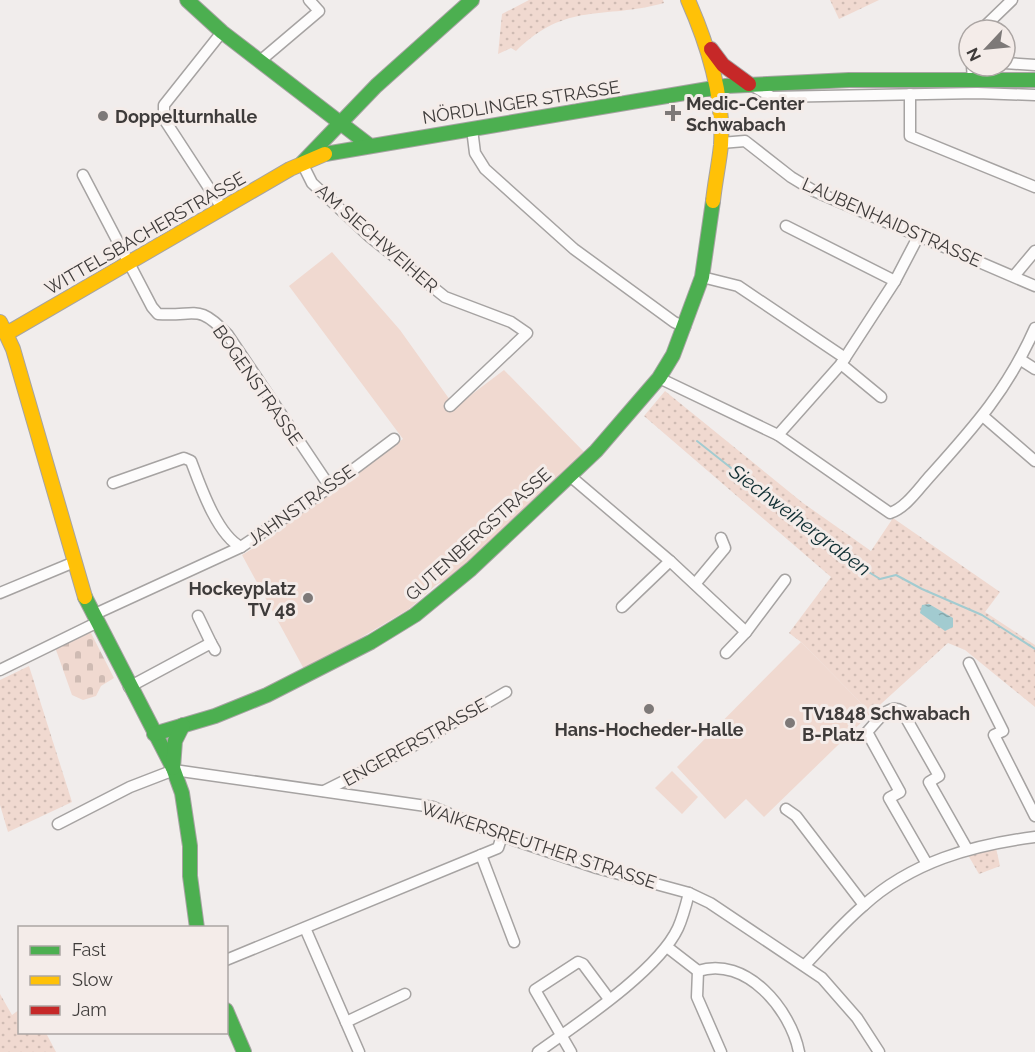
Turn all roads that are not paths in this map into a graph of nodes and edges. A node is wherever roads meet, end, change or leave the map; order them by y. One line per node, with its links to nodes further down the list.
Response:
1 (187, 0): 8 (main road)
2 (309, 0): 10 (street)
3 (472, 0): 20 (main road)
4 (688, 0): 6 (main road)
5 (1012, 0): 7 (street)
6 (696, 18): 9 (main road); 17 (main road)
7 (993, 18)
8 (222, 32): 10 (main road); 28 (street)
9 (706, 41): 16 (main road); 17 (main road)
10 (260, 61): 20 (main road)
11 (1017, 64): 12 (street)
12 (1035, 65)
13 (957, 74): 16 (main road, NÖRDLINGER STRASSE)
14 (1017, 78): 15 (main road, NÖRDLINGER STRASSE)
15 (1035, 80)
16 (749, 84): 17 (main road, NÖRDLINGER STRASSE); 18 (street)
17 (712, 88): 21 (main road, NÖRDLINGER STRASSE); 22 (main road); 25 (main road)
18 (910, 94): 19 (street); 27 (street)
19 (1035, 95)
20 (340, 123): 23 (main road); 24 (main road)
21 (472, 129): 23 (main road, NÖRDLINGER STRASSE); 37 (street)
22 (721, 143): 25 (main road); 30 (street, LAUBENHAIDSTRASSE)
23 (369, 145): 24 (main road, NÖRDLINGER STRASSE)
24 (302, 163): 28 (main road, WITTELSBACHERSTRASSE); 45 (street, AM SIECHWEIHER)
25 (717, 166): 34 (main road, GUTENBERGSTRASSE)
26 (83, 175): 32 (street)
27 (1035, 187)
28 (222, 208): 32 (main road, WITTELSBACHERSTRASSE)
29 (786, 226): 35 (street)
30 (918, 237): 33 (street, LAUBENHAIDSTRASSE); 35 (street)
31 (1035, 250): 33 (street)
32 (128, 262): 39 (main road, WITTELSBACHERSTRASSE); 52 (street, BOGENSTRASSE)
33 (1014, 276): 36 (street, LAUBENHAIDSTRASSE)
34 (702, 277): 37 (main road, GUTENBERGSTRASSE); 41 (street)
35 (895, 282): 41 (street)
36 (1035, 286)
37 (685, 327): 43 (main road, GUTENBERGSTRASSE)
38 (1035, 328): 40 (street)
39 (2, 331): 56 (main road)
40 (1021, 360): 42 (street); 46 (street)
41 (843, 361): 44 (street); 47 (street)
42 (1035, 369)
43 (659, 378): 47 (street); 50 (main road, GUTENBERGSTRASSE)
44 (881, 397)
45 (450, 406)
46 (984, 417): 47 (street); 49 (street)
47 (778, 435)
48 (394, 439): 52 (street, JAHNSTRASSE)
49 (1035, 461)
50 (570, 476): 55 (street); 69 (main road, GUTENBERGSTRASSE)
51 (113, 483): 54 (street, JAHNSTRASSE)
52 (330, 487): 54 (street, JAHNSTRASSE)
53 (721, 538): 58 (street)
54 (241, 547): 62 (street)
55 (670, 561): 58 (street); 60 (street)
56 (72, 563): 59 (street); 62 (main road)
57 (786, 580): 63 (street)
58 (695, 584): 63 (street)
59 (0, 593)
60 (621, 607)
61 (198, 616): 67 (street)
62 (95, 619): 66 (street); 67 (main road)
63 (746, 632): 64 (street)
64 (726, 652)
65 (969, 663): 74 (street)
66 (0, 670)
67 (129, 687): 70 (main road)
68 (506, 692): 72 (street, ENGERERSTRASSE)
69 (183, 724): 70 (main road, GUTENBERGSTRASSE); 71 (main road)
70 (154, 734): 71 (main road)
71 (174, 769): 72 (street, WAIKERSREUTHER STRASSE); 75 (street); 83 (main road)
72 (323, 791): 76 (street, WAIKERSREUTHER STRASSE)
73 (786, 809): 82 (street)
74 (1035, 816)
75 (58, 824)
76 (502, 836): 79 (street); 81 (street, WAIKERSREUTHER STRASSE)
77 (1035, 837): 78 (street)
78 (967, 849): 80 (street); 80 (street)
79 (481, 855): 84 (street); 85 (street)
80 (927, 864): 82 (street)
81 (689, 893): 86 (street); 88 (street, WAIKERSREUTHER STRASSE)
82 (864, 905): 88 (street)
83 (197, 926)
84 (305, 928): 87 (street); 93 (street)
85 (514, 942)
86 (667, 947): 89 (street); 91 (street)
87 (228, 959)
88 (805, 965): 101 (street, WAIKERSREUTHER STRASSE)
89 (698, 971): 99 (street); 100 (street)
90 (405, 994): 93 (street)
91 (609, 999): 94 (street); 94 (street)
92 (228, 1015): 95 (main road)
93 (346, 1022): 96 (street)
94 (562, 1035): 97 (street); 98 (street)
95 (244, 1052)
96 (359, 1052)
97 (538, 1052)
98 (571, 1052)
99 (721, 1052)
100 (799, 1052)
101 (879, 1052)

